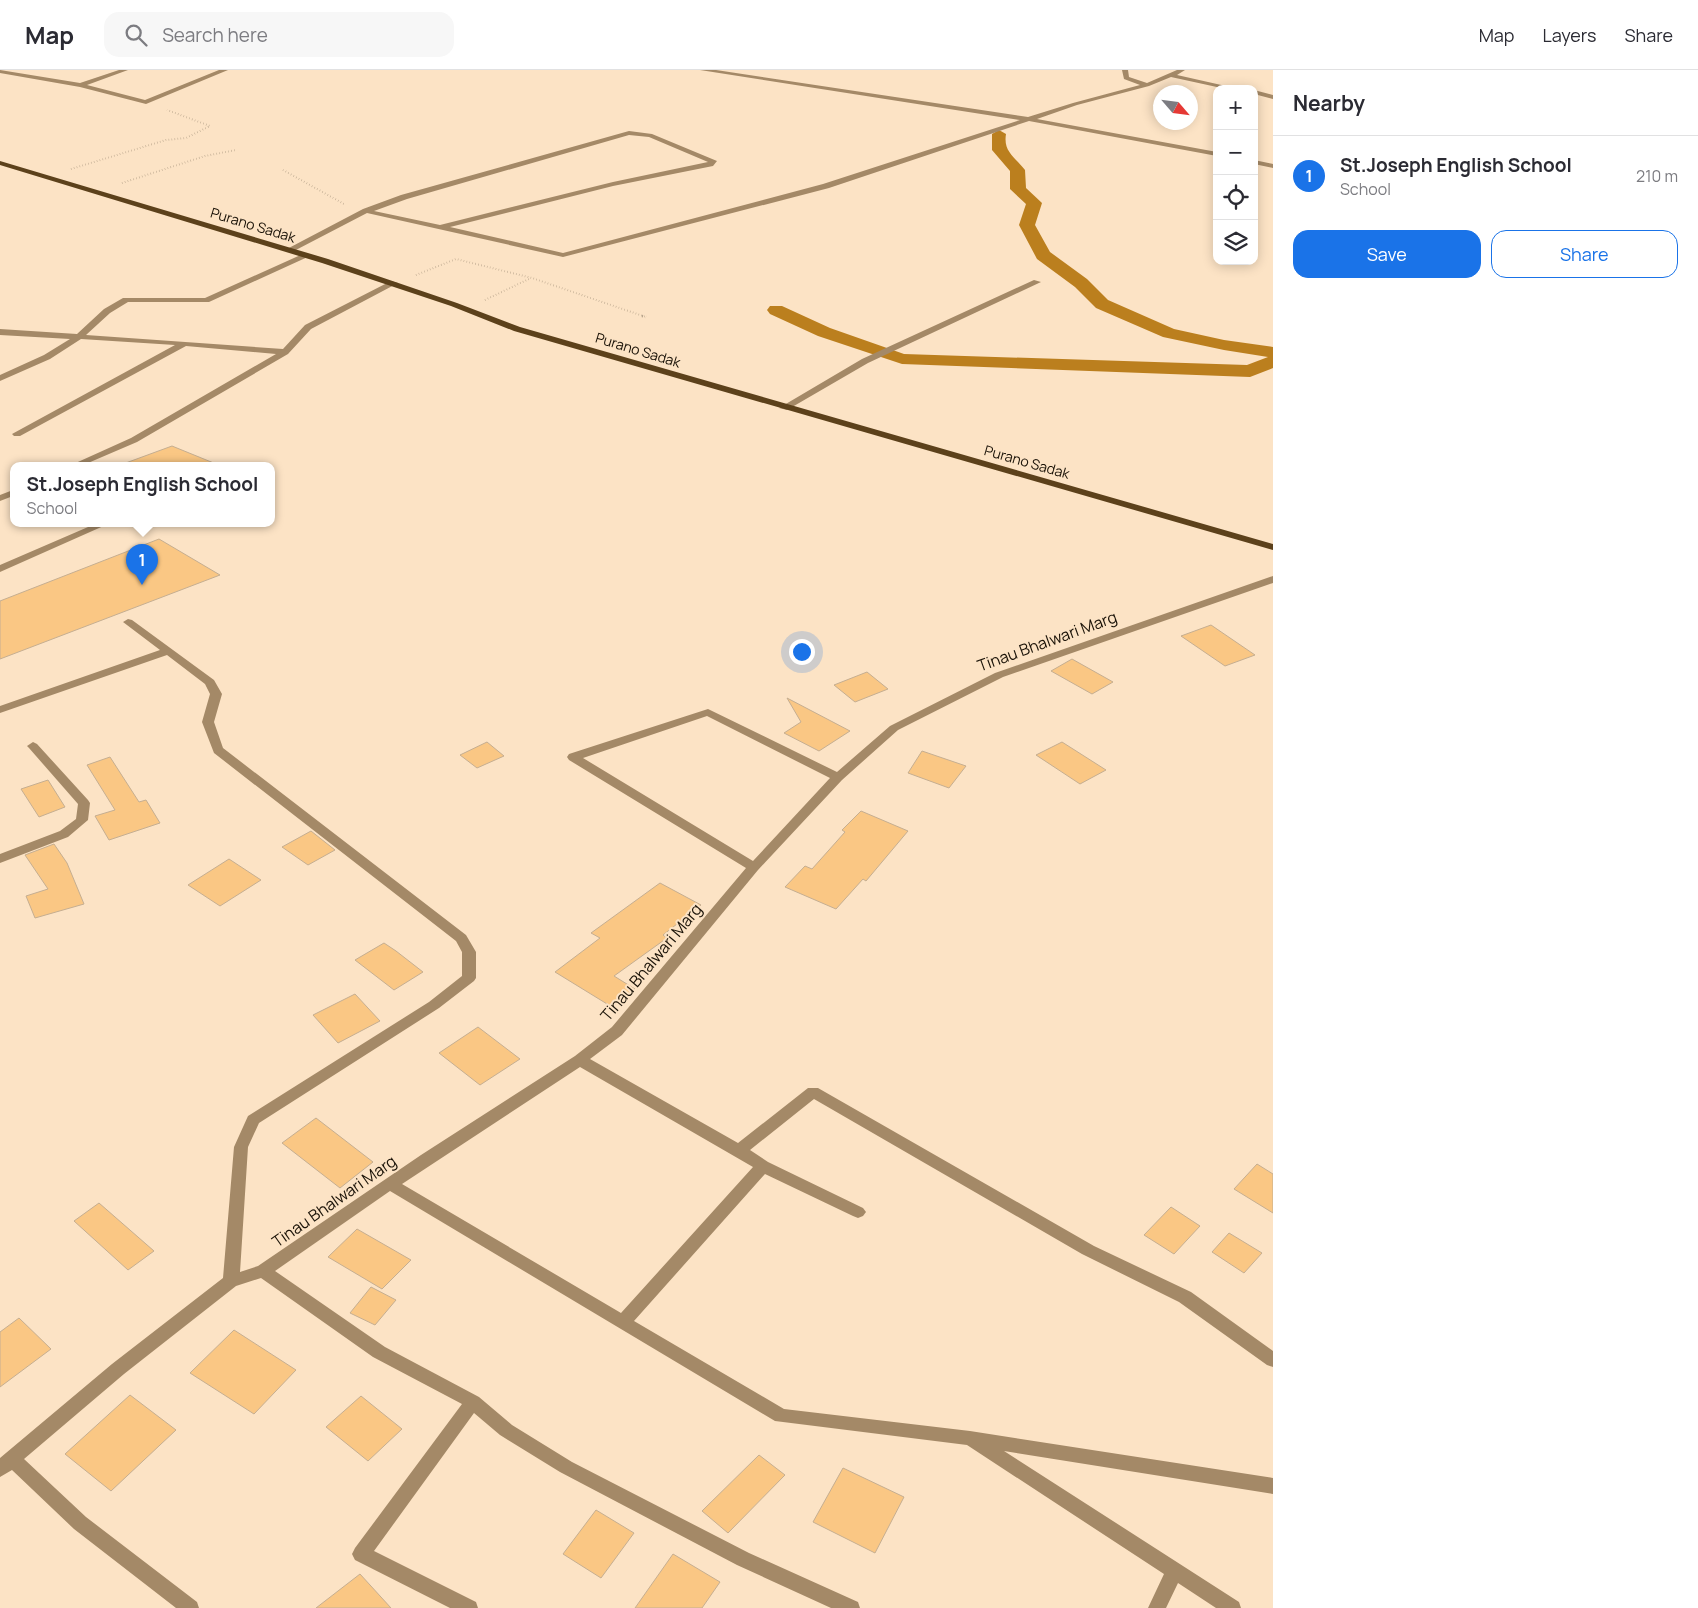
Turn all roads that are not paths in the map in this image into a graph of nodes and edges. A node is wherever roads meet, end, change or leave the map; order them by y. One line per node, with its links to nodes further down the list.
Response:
1 (22, 70): 8 (street)
2 (126, 70): 12 (street)
3 (225, 70): 12 (street)
4 (703, 70): 15 (street)
5 (1125, 70): 10 (street)
6 (1182, 70): 9 (street)
7 (0, 71): 8 (street)
8 (13, 73): 12 (street)
9 (1170, 75): 10 (street); 11 (street)
10 (1147, 85): 15 (street)
11 (1217, 85)
12 (80, 86)
13 (1258, 93): 14 (street)
14 (1273, 97)
15 (1033, 120): 16 (street); 21 (street)
16 (1213, 153)
17 (0, 162): 22 (main road, Purano Sadak)
18 (1258, 163): 19 (street)
19 (1273, 166)
20 (366, 211): 21 (street); 21 (street); 22 (street)
21 (440, 227)
22 (289, 250): 23 (main road, Purano Sadak)
23 (308, 256): 25 (main road, Purano Sadak); 27 (street)
24 (1037, 282): 31 (street)
25 (394, 283): 29 (street); 31 (main road, Purano Sadak)
26 (0, 332): 27 (street)
27 (80, 336): 28 (street); 30 (street)
28 (185, 343): 29 (street); 32 (street)
29 (285, 352): 33 (street)
30 (0, 378)
31 (784, 408): 35 (main road, Purano Sadak)
32 (17, 434)
33 (83, 462)
34 (97, 527): 36 (street)
35 (1273, 547)
36 (0, 569)
37 (1273, 579): 42 (street, Tinau Bhalwari Marg)
38 (128, 622): 39 (street)
39 (166, 652): 40 (street); 51 (street)
40 (0, 710)
41 (33, 746): 43 (street)
42 (838, 777): 44 (street, Tinau Bhalwari Marg); 44 (street)
43 (0, 859)
44 (754, 867): 45 (street, Tinau Bhalwari Marg)
45 (580, 1060): 46 (street); 48 (street, Tinau Bhalwari Marg)
46 (739, 1150): 47 (street); 53 (street)
47 (763, 1166): 49 (street); 52 (street)
48 (390, 1184): 50 (street, Tinau Bhalwari Marg); 52 (street)
49 (858, 1212)
50 (263, 1271): 51 (street, Tinau Bhalwari Marg); 54 (street)
51 (231, 1282): 56 (street, Tinau Bhalwari Marg)
52 (623, 1322): 55 (street)
53 (1273, 1360)
54 (472, 1402): 60 (street); 61 (street)
55 (970, 1438): 57 (street); 58 (street)
56 (6, 1464): 59 (street)
57 (1273, 1486)
58 (1174, 1572): 62 (street); 63 (street)
59 (190, 1608)
60 (470, 1608)
61 (851, 1608)
62 (1157, 1608)
63 (1232, 1608)

